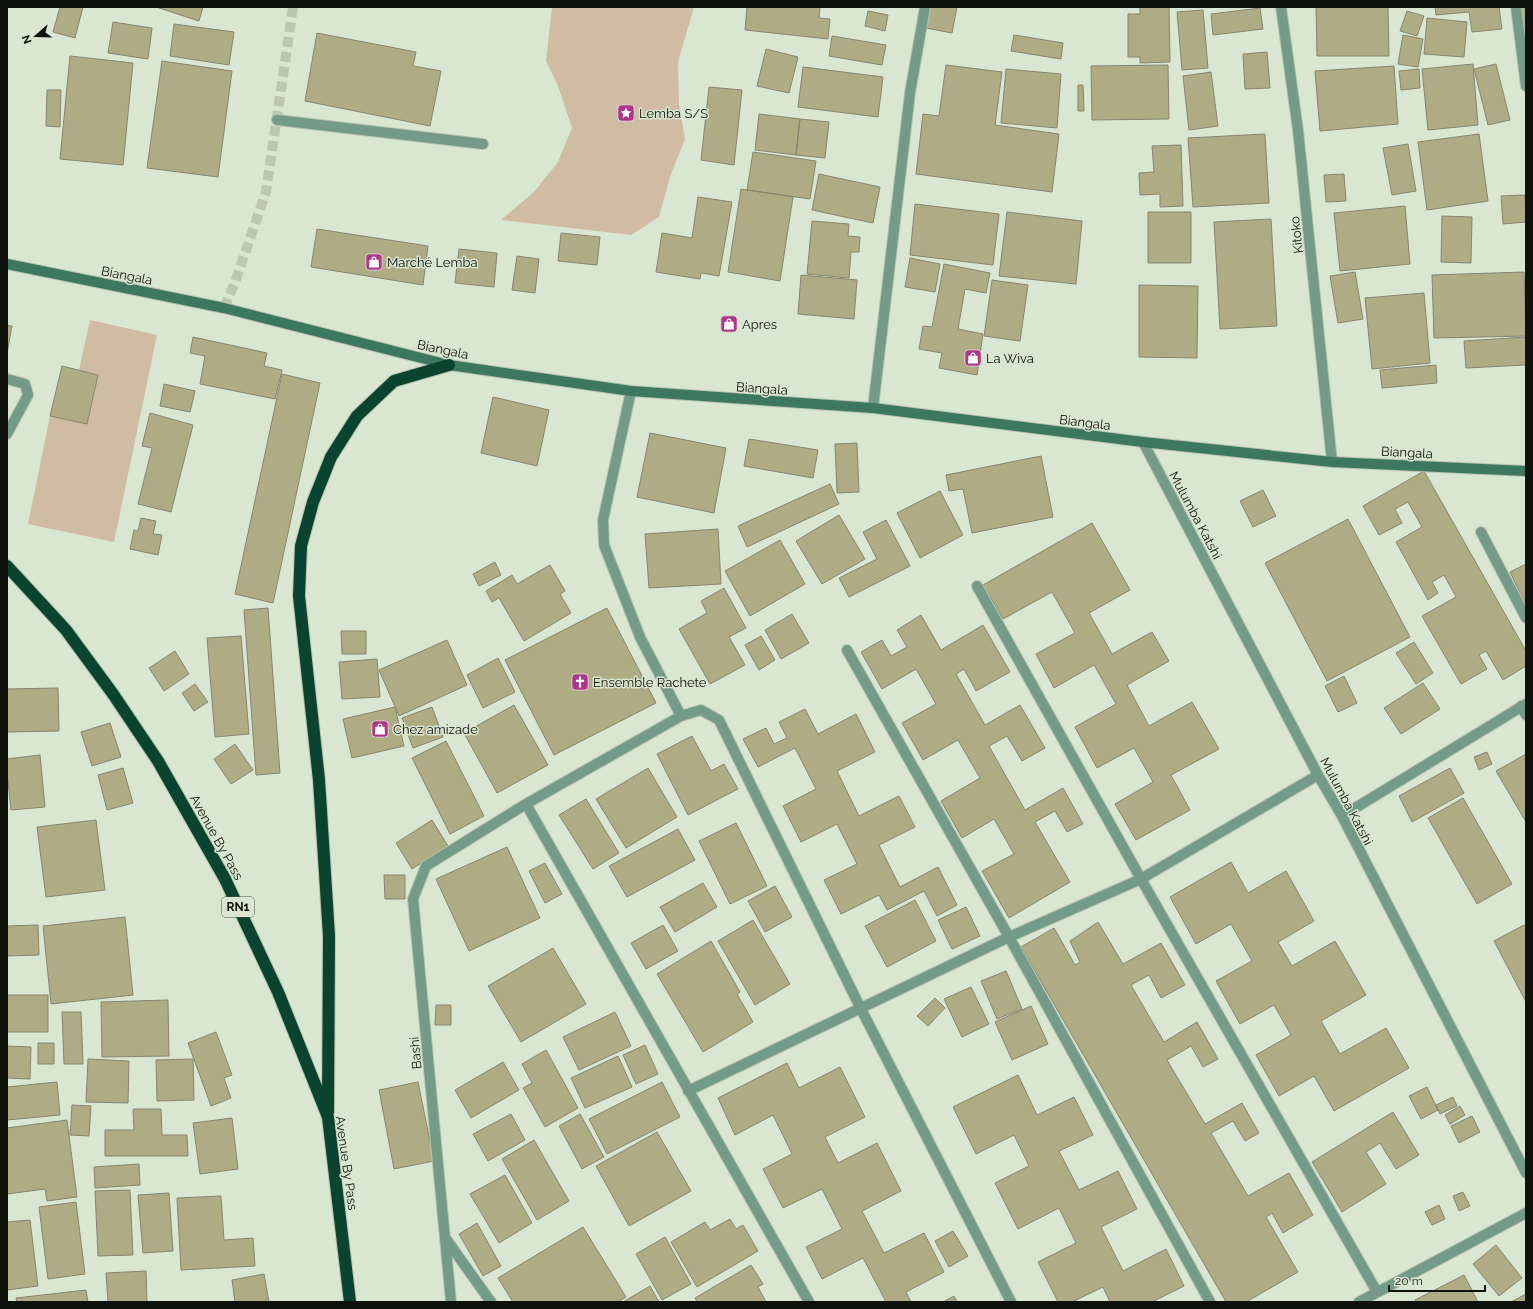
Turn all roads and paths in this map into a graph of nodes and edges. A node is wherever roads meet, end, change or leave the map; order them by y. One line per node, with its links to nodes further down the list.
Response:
1 (925, 7): 11 (street)
2 (1281, 7): 14 (street, Kitoko)
3 (1516, 7): 4 (street)
4 (1526, 86)
5 (277, 120): 6 (street)
6 (483, 144)
7 (7, 264): 8 (street, Biangala)
8 (449, 365): 10 (street, Biangala); 30 (highway)
9 (7, 379): 12 (street)
10 (631, 391): 11 (street, Biangala); 22 (street)
11 (873, 408): 13 (street, Biangala)
12 (7, 434)
13 (1143, 442): 14 (street, Biangala); 23 (street, Mulumba Katshi)
14 (1332, 462): 15 (street, Biangala)
15 (1526, 471)
16 (1481, 532): 19 (street)
17 (7, 566): 30 (highway, Avenue By Pass / RN1)
18 (977, 586): 26 (street)
19 (1526, 618)
20 (846, 650): 27 (street)
21 (1524, 709): 25 (street)
22 (681, 716): 24 (street); 28 (street)
23 (1318, 775): 25 (street, Mulumba Katshi); 26 (street)
24 (526, 804): 29 (street); 33 (street, Bashi)
25 (1342, 816): 31 (street, Mulumba Katshi)
26 (1141, 879): 27 (street); 34 (street)
27 (1008, 937): 28 (street); 40 (street)
28 (860, 1007): 29 (street); 39 (street)
29 (688, 1091): 38 (street)
30 (328, 1117): 35 (highway, Avenue By Pass / RN1)
31 (1526, 1173)
32 (1526, 1213): 34 (street)
33 (446, 1239): 36 (street, Bashi); 37 (street, Bashi)
34 (1377, 1292): 41 (street)
35 (350, 1302)
36 (451, 1302)
37 (491, 1302)
38 (809, 1302)
39 (1011, 1302)
40 (1210, 1302)
41 (1359, 1302)

